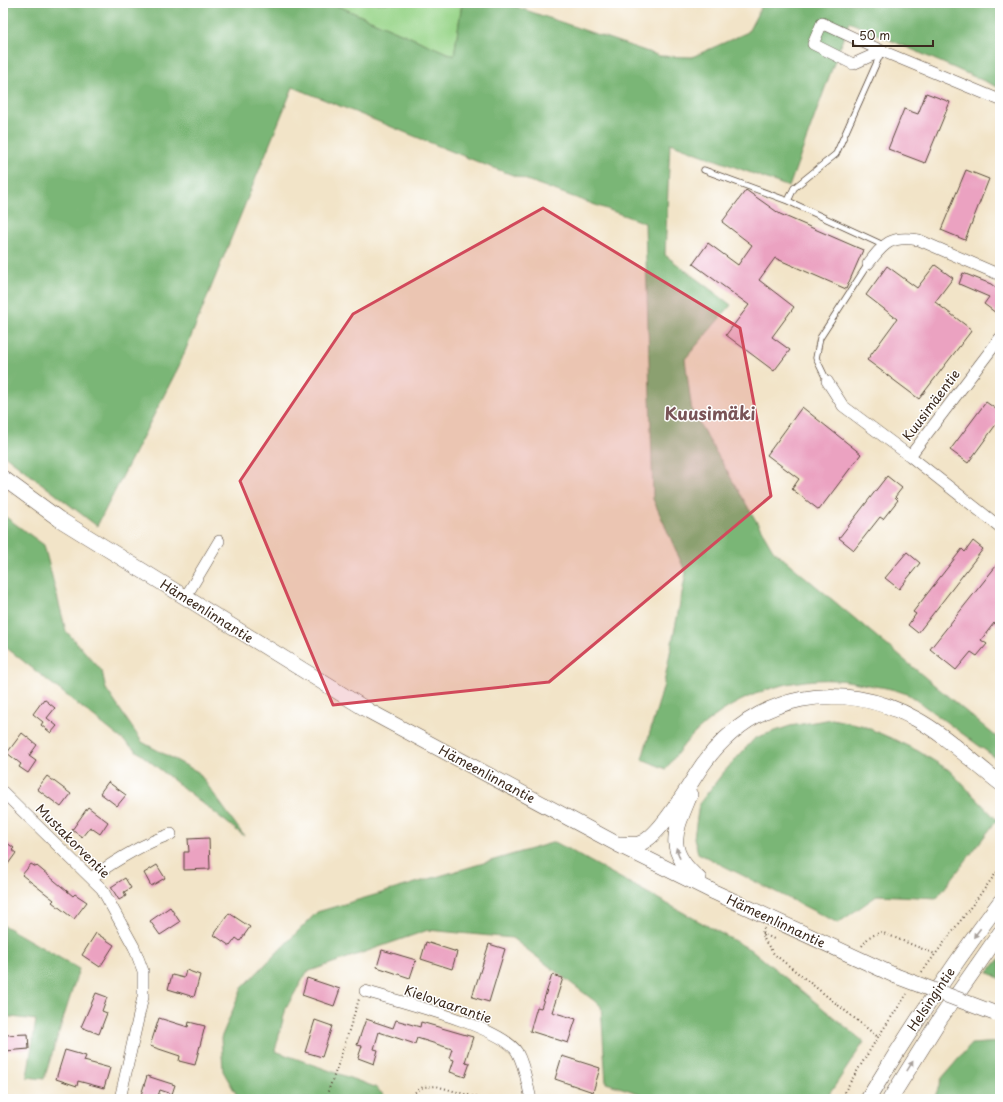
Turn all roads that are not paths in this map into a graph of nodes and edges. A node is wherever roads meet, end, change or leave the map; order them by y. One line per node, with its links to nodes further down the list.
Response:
1 (882, 51): 1 (street); 2 (street); 4 (lane)
2 (1000, 100)
3 (704, 170): 4 (lane)
4 (788, 201): 5 (lane)
5 (883, 245): 6 (street); 7 (street)
6 (868, 264): 9 (lane)
7 (1000, 275)
8 (1000, 338): 10 (street, Kuusimäentie)
9 (827, 381): 10 (street)
10 (910, 456): 12 (street, Kuusimäentie)
11 (3, 478): 14 (main road, Hämeenlinnantie)
12 (1000, 527)
13 (219, 541): 14 (street)
14 (185, 598): 19 (main road, Hämeenlinnantie)
15 (704, 763): 16 (main road); 19 (main road); 21 (main road, one-way to 15)
16 (1000, 783)
17 (3, 792): 20 (street, Mustakorventie)
18 (171, 834): 20 (street)
19 (617, 844): 21 (main road, Hämeenlinnantie)
20 (91, 878): 26 (street, Mustakorventie)
21 (714, 892): 25 (main road, Hämeenlinnantie, bridge)
22 (1000, 902): 28 (main road, Helsingintie, one-way to 28)
23 (1000, 933): 29 (main road, Helsingintie, one-way to 23)
24 (365, 991): 27 (street, Kielovaarantie)
25 (997, 1014)
26 (120, 1099)
27 (531, 1099)
28 (868, 1099)
29 (890, 1099)

